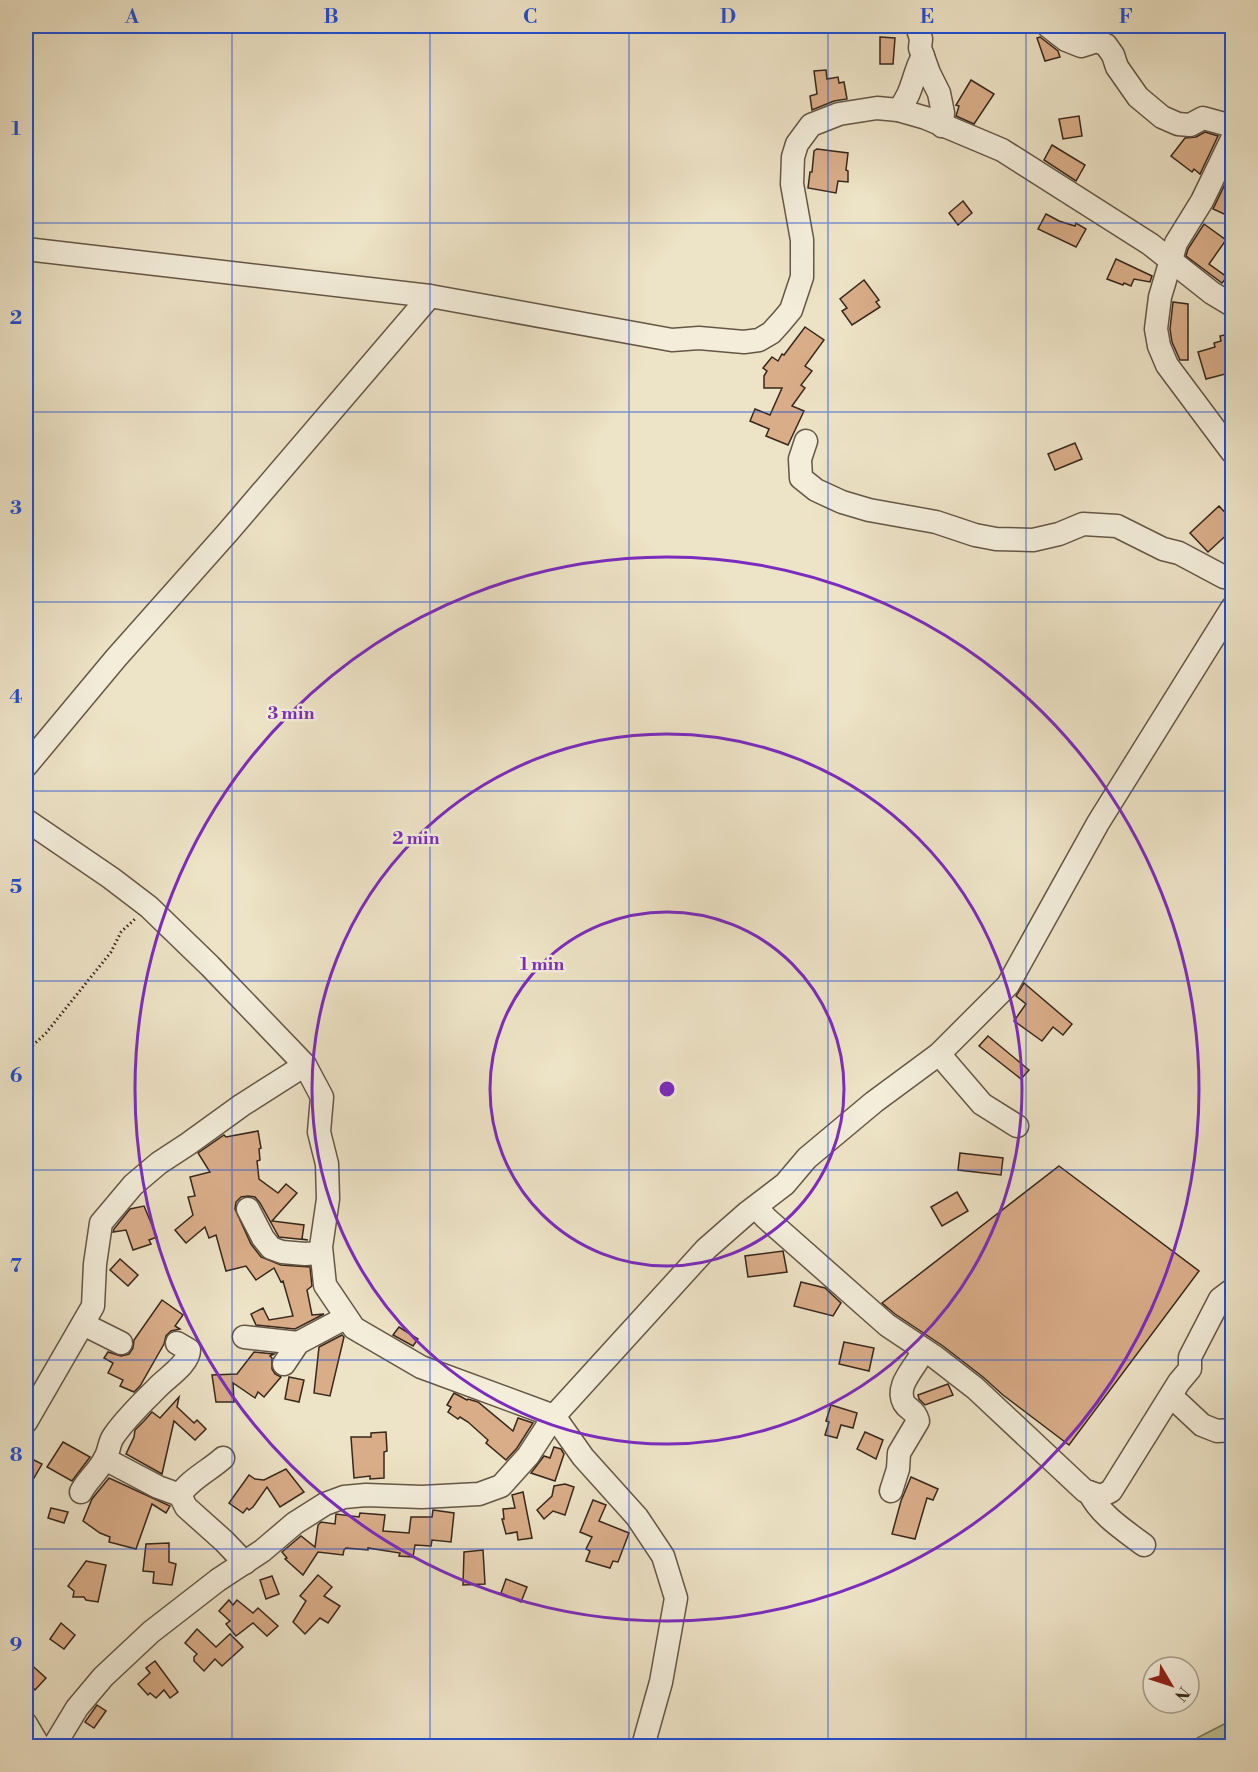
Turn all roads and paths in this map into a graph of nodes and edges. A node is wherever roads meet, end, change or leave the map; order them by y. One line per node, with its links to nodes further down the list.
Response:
1 (917, 26): 3 (street)
2 (1048, 26): 6 (street)
3 (923, 56): 4 (street); 5 (street)
4 (898, 110): 5 (street); 10 (street)
5 (942, 126): 9 (street)
6 (1233, 126)
7 (1233, 139): 9 (street)
8 (26, 249): 10 (street)
9 (1170, 259): 11 (street); 13 (street)
10 (430, 296): 16 (street)
11 (1233, 305)
12 (806, 441): 14 (street)
13 (1233, 452)
14 (1233, 578)
15 (1233, 608): 20 (street)
16 (26, 766)
17 (26, 820): 18 (street)
18 (149, 907): 19 (path); 21 (street)
19 (26, 1052)
20 (939, 1054): 22 (street); 23 (street)
21 (305, 1065): 25 (street); 28 (street)
22 (1017, 1126)
23 (756, 1207): 33 (street); 36 (street)
24 (248, 1209): 25 (street)
25 (321, 1253): 27 (street)
26 (1233, 1290): 35 (street)
27 (345, 1318): 32 (street); 36 (street)
28 (83, 1324): 30 (street); 37 (street)
29 (244, 1337): 32 (street)
30 (121, 1343)
31 (177, 1343): 40 (street)
32 (298, 1343): 34 (street)
33 (923, 1350): 41 (street); 43 (street)
34 (284, 1364)
35 (1171, 1396): 38 (street); 43 (street)
36 (554, 1416): 46 (street); 50 (street)
37 (26, 1422)
38 (1232, 1430)
39 (223, 1458): 44 (street)
40 (105, 1459): 42 (street); 44 (street)
41 (891, 1491)
42 (81, 1492)
43 (1089, 1492): 45 (street)
44 (180, 1495): 46 (street)
45 (1144, 1545)
46 (245, 1563): 49 (street)
47 (26, 1724): 48 (street)
48 (39, 1746)
49 (54, 1746)
50 (643, 1746)

